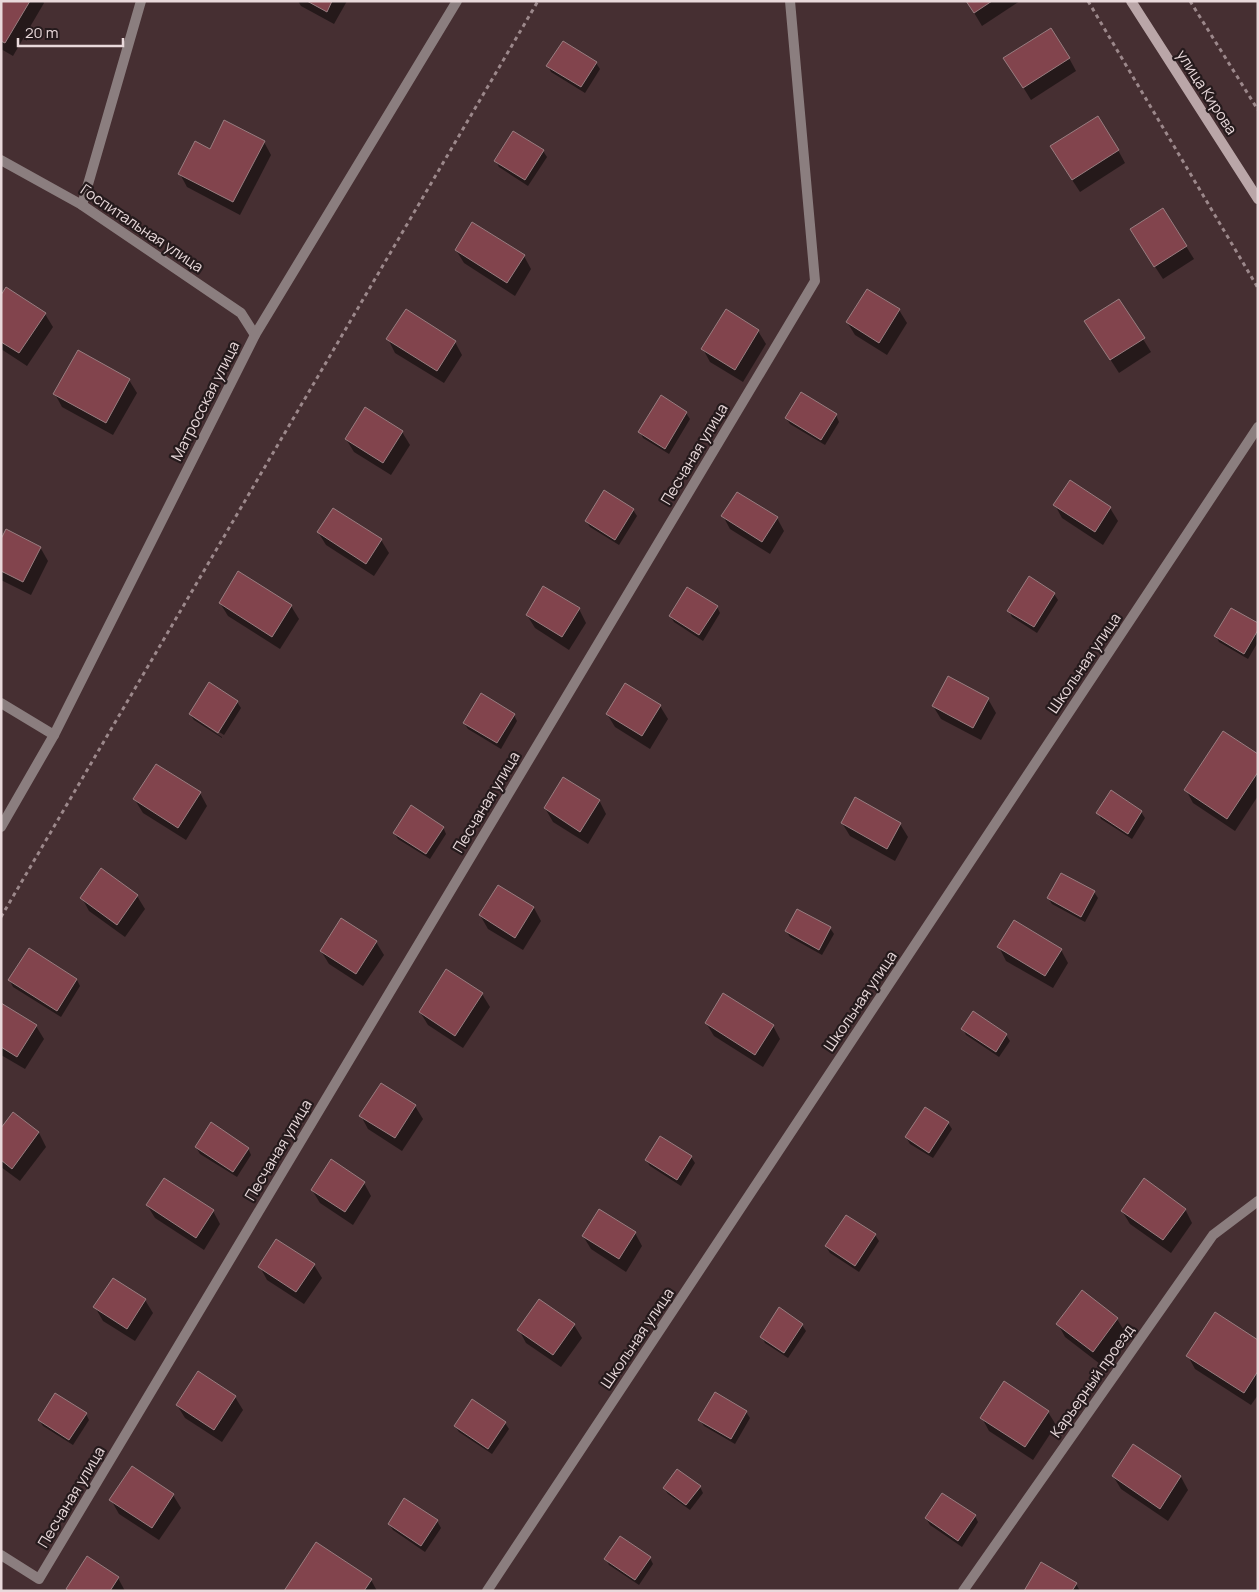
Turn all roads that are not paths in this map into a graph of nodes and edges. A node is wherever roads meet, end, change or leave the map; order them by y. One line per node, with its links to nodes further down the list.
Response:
1 (141, 1): 7 (street)
2 (457, 1): 8 (street, Матросская улица)
3 (790, 1): 14 (street, Песчаная улица)
4 (1131, 1): 6 (main road, улица Кирова)
5 (1, 160): 7 (street, Госпитальная улица)
6 (1258, 199)
7 (82, 205): 8 (street, Госпитальная улица)
8 (255, 335): 11 (street, Матросская улица)
9 (1258, 428): 15 (street, Школьная улица)
10 (1, 703): 11 (street)
11 (54, 735): 12 (street, Матросская улица)
12 (1, 827)
13 (1258, 1201): 16 (street, Карьерный проезд)
14 (1, 1555)
15 (488, 1591)
16 (963, 1591)

